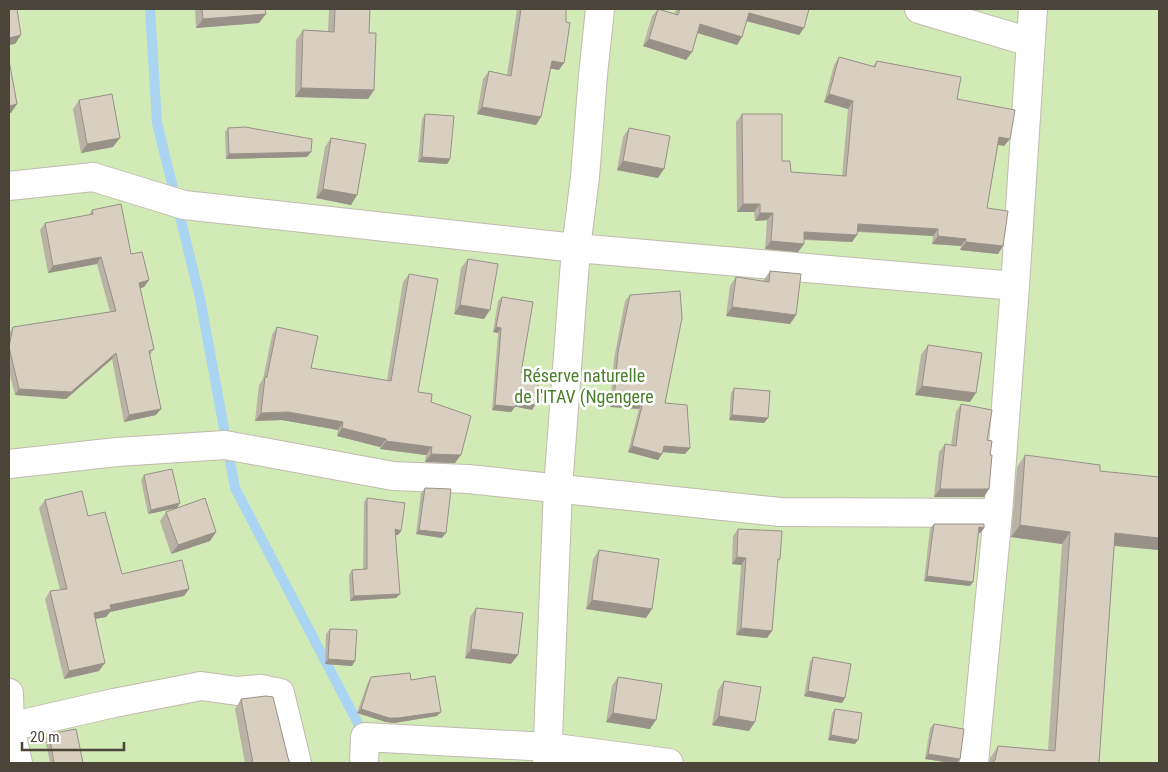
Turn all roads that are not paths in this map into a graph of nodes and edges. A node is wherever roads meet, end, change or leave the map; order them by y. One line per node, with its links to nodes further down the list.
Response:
1 (600, 9): 6 (street)
2 (919, 9): 4 (street)
3 (1033, 9): 4 (street)
4 (1030, 42): 7 (street)
5 (9, 186): 6 (street)
6 (576, 248): 7 (street); 9 (street)
7 (1015, 286): 10 (street)
8 (9, 464): 9 (street)
9 (558, 488): 10 (street); 13 (street)
10 (998, 514): 18 (street)
11 (9, 693): 12 (street)
12 (10, 726): 14 (street); 15 (street)
13 (547, 755): 16 (street); 17 (street)
14 (18, 763)
15 (297, 763)
16 (364, 763)
17 (670, 763)
18 (974, 763)

